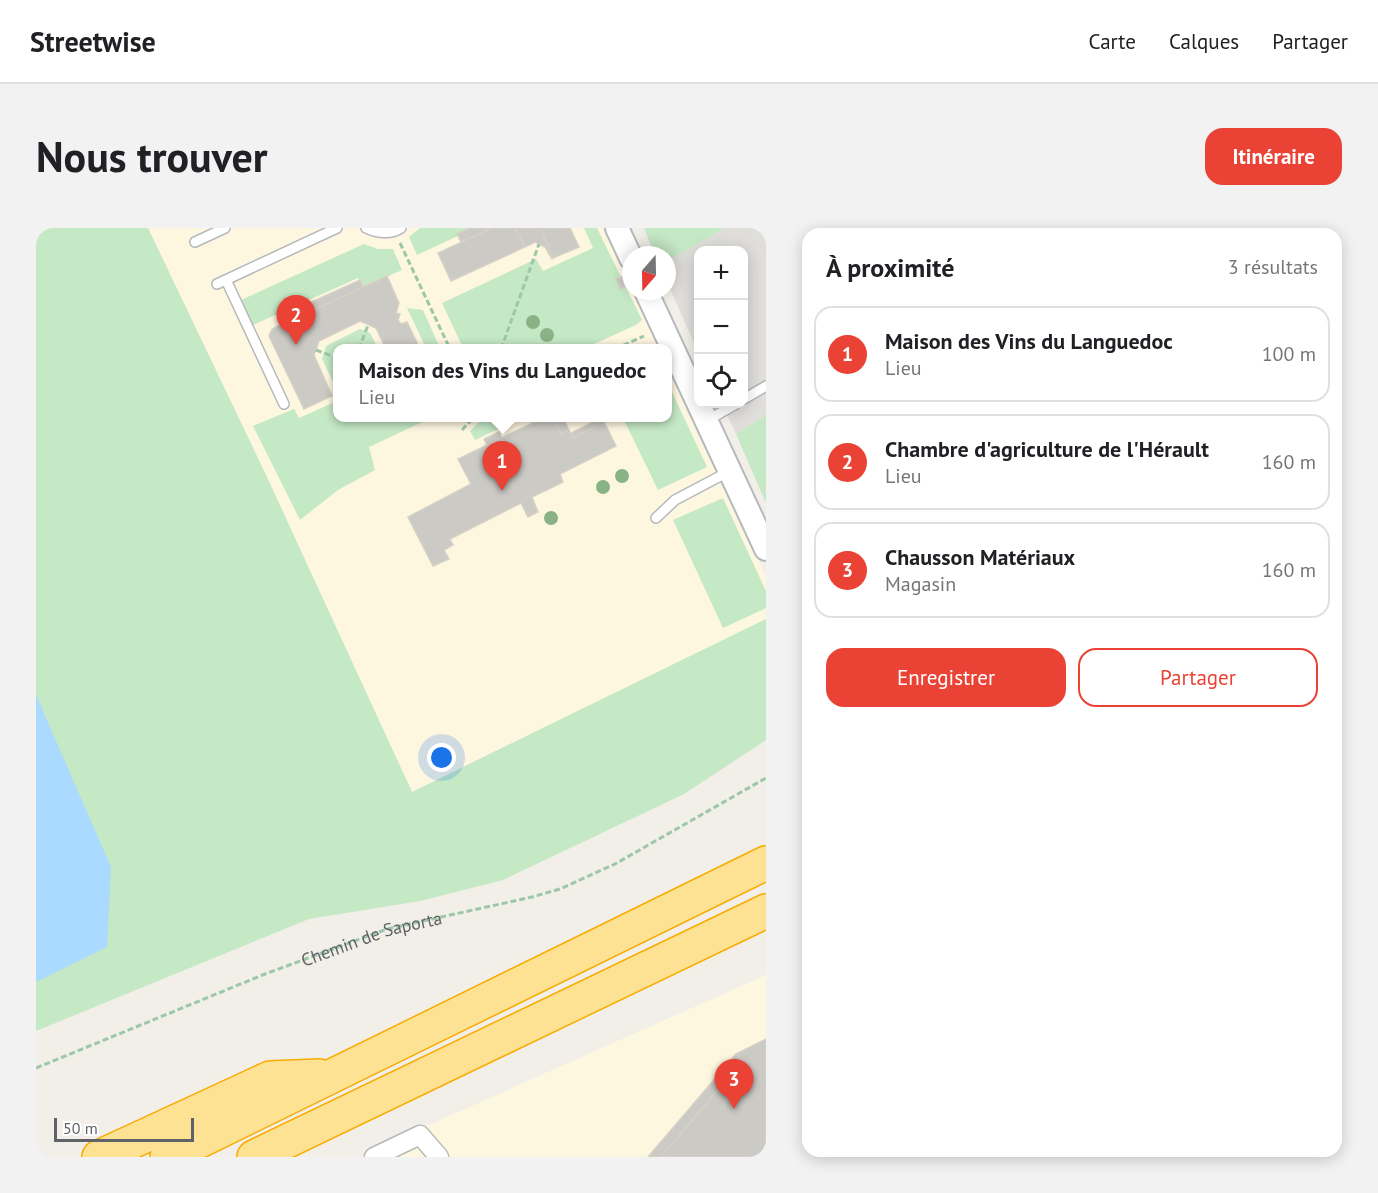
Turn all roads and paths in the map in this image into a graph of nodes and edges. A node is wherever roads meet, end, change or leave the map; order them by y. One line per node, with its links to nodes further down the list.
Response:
1 (225, 228): 6 (lane)
2 (337, 228): 22 (lane)
3 (366, 228): 5 (lane)
4 (617, 228): 8 (street)
5 (398, 230): 13 (path)
6 (195, 242)
7 (539, 244): 14 (path)
8 (625, 246)
9 (650, 300): 11 (street)
10 (368, 325): 12 (path)
11 (662, 328): 15 (path); 16 (street)
12 (361, 344)
13 (448, 344)
14 (502, 344)
15 (624, 344)
16 (670, 344)
17 (672, 349): 24 (street)
18 (316, 350): 19 (path)
19 (333, 356)
20 (766, 386): 21 (lane)
21 (748, 397)
22 (284, 404)
23 (729, 408): 24 (lane)
24 (706, 421): 27 (street)
25 (469, 422): 26 (path)
26 (462, 430)
27 (728, 472): 28 (lane); 29 (street)
28 (656, 518)
29 (766, 549)
30 (766, 778): 33 (path, Chemin de Saporta)
31 (766, 862): 34 (highway)
32 (766, 911): 37 (highway)
33 (36, 1068)
34 (330, 1076): 35 (highway); 36 (highway)
35 (99, 1157)
36 (167, 1157)
37 (254, 1157)
38 (374, 1157): 39 (street)
39 (439, 1157)

